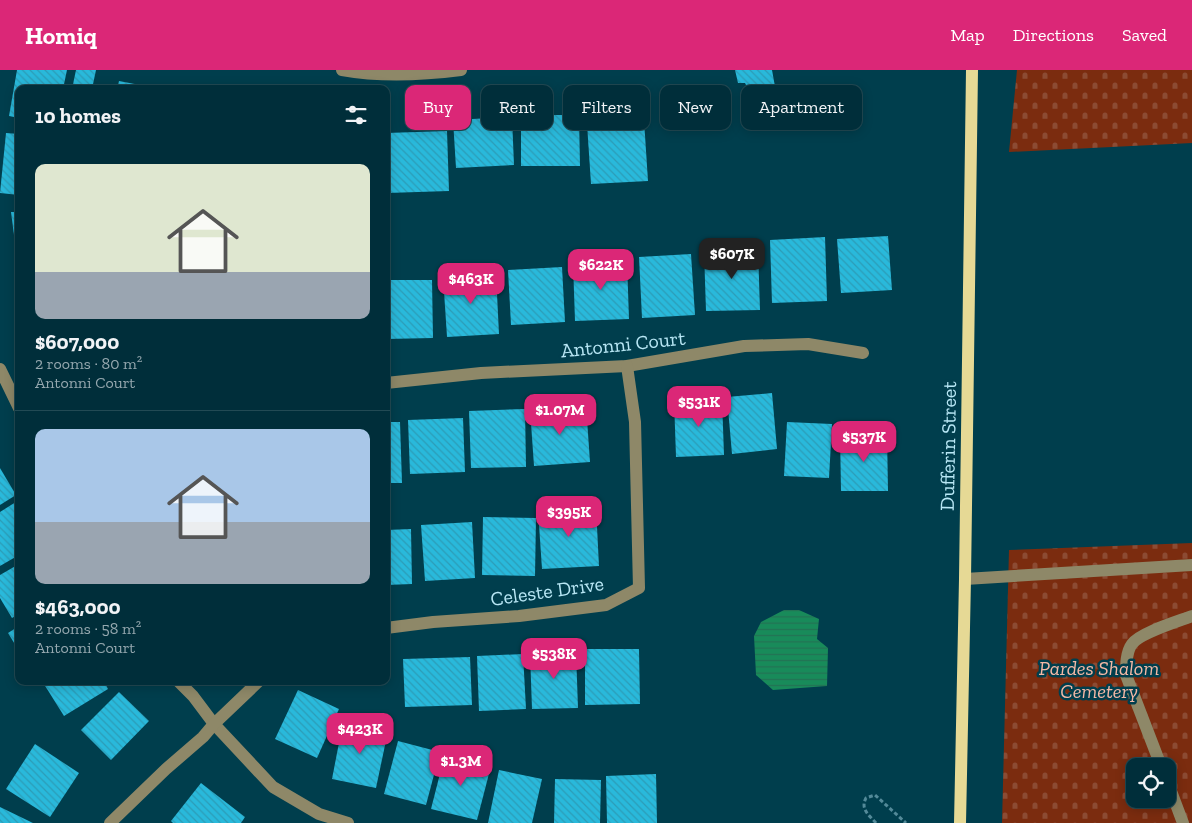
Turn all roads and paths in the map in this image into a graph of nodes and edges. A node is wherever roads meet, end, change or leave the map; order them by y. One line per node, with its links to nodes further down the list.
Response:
1 (342, 70): 2 (street)
2 (461, 70)
3 (972, 70): 10 (main road, Dufferin Street)
4 (864, 353): 5 (street, Antonni Court)
5 (626, 366): 7 (street, Antonni Court); 12 (street, Celeste Drive)
6 (0, 369): 8 (street)
7 (390, 383)
8 (15, 400)
9 (1192, 565): 10 (street)
10 (965, 579): 22 (main road, Dufferin Street)
11 (1192, 616): 16 (street)
12 (390, 627)
13 (182, 685): 15 (street)
14 (254, 685): 15 (street)
15 (214, 724): 18 (street); 19 (street)
16 (1158, 758)
17 (1176, 806): 23 (street)
18 (110, 823)
19 (348, 823)
20 (876, 823): 21 (path)
21 (906, 823)
22 (960, 823)
23 (1182, 823)

